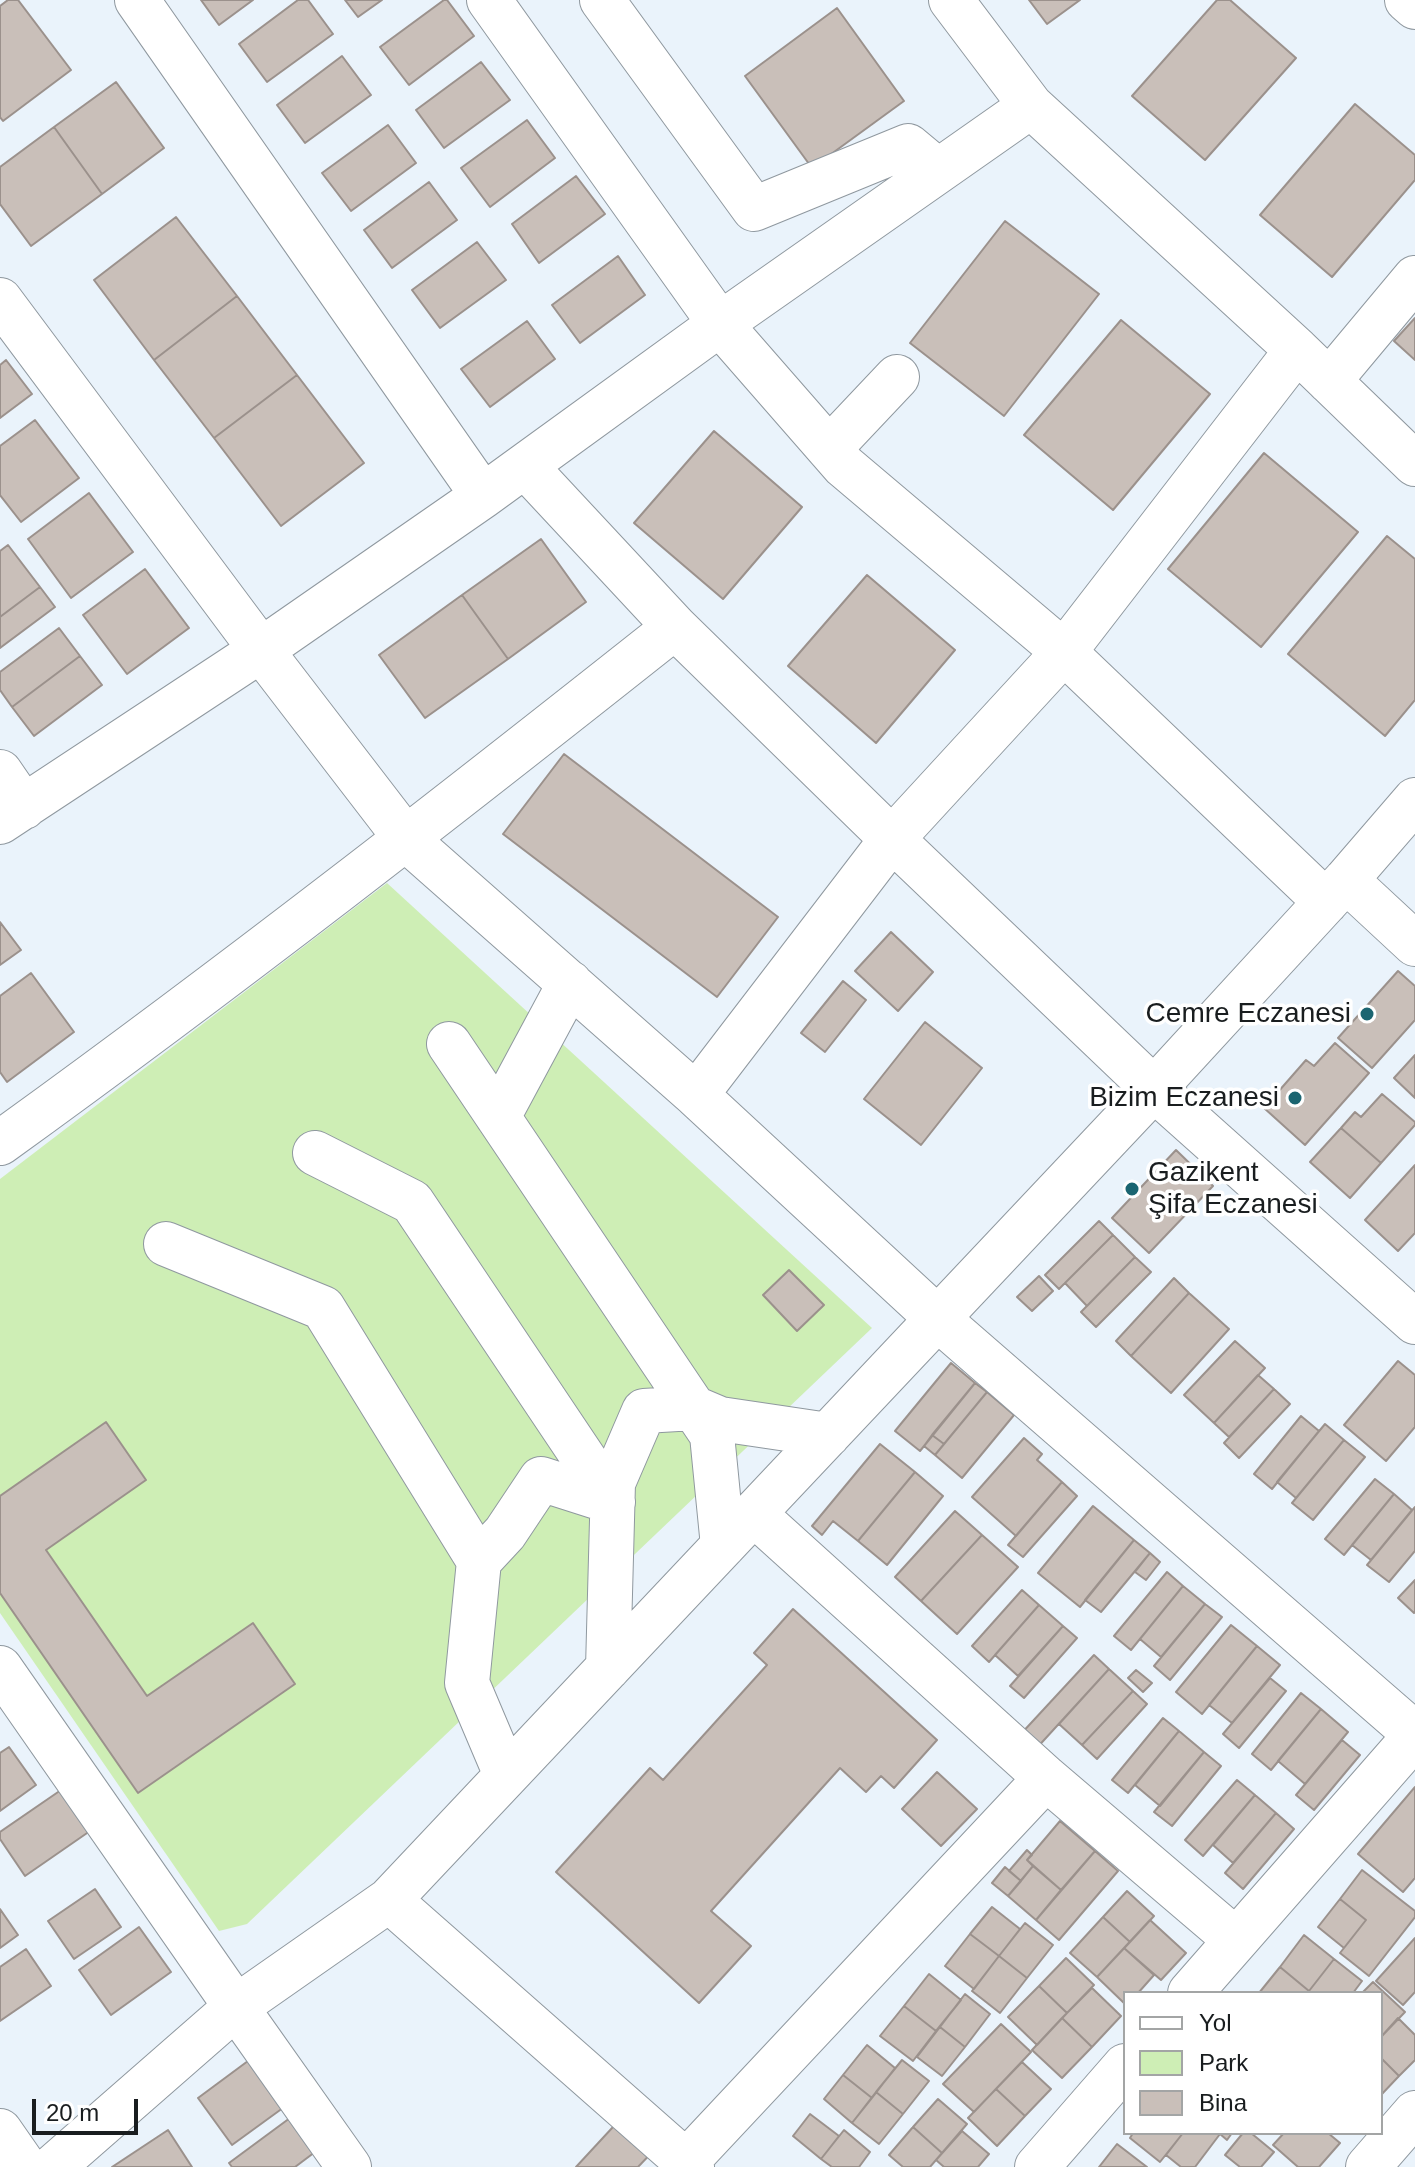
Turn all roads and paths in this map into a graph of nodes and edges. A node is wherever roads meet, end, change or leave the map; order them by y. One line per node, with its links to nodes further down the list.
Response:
1 (137, 0): 18 (street)
2 (489, 0): 11 (street)
3 (602, 0): 8 (street)
4 (951, 0): 7 (street)
5 (1407, 0): 6 (street)
6 (1415, 7)
7 (1031, 106): 8 (street); 12 (street)
8 (938, 171): 11 (street)
9 (1415, 278): 14 (street)
10 (0, 300): 20 (street)
11 (720, 324): 15 (street); 17 (street)
12 (1297, 350): 14 (street); 21 (street)
13 (897, 377): 15 (street)
14 (1329, 381): 16 (street)
15 (829, 449): 21 (street)
16 (1415, 464)
17 (525, 466): 18 (street); 19 (street)
18 (483, 496): 20 (street)
19 (675, 627): 24 (street); 25 (street)
20 (261, 650): 22 (street); 25 (street)
21 (1064, 652): 24 (street); 26 (street)
22 (8, 800)
23 (1415, 800): 26 (street)
24 (892, 839): 30 (street); 31 (street)
25 (407, 840): 28 (street); 33 (street)
26 (1336, 891): 27 (street); 30 (street)
27 (1415, 944)
28 (570, 983): 31 (street); 32 (street)
29 (449, 1044): 32 (street)
30 (1154, 1089): 36 (street); 37 (street)
31 (696, 1095): 36 (street)
32 (498, 1117): 38 (street)
33 (0, 1143)
34 (315, 1153): 40 (street)
35 (166, 1244): 43 (street)
36 (938, 1319): 39 (street); 46 (street)
37 (1415, 1322)
38 (694, 1408): 39 (street); 40 (street); 42 (street)
39 (828, 1435): 41 (street)
40 (613, 1502): 43 (street); 45 (street)
41 (754, 1514): 42 (street); 48 (street)
42 (723, 1546): 45 (street)
43 (479, 1561): 47 (street)
44 (0, 1668): 52 (street)
45 (608, 1668): 47 (street)
46 (1415, 1735): 50 (street)
47 (506, 1775): 49 (street)
48 (1046, 1778): 50 (street); 56 (street)
49 (389, 1900): 52 (street); 56 (street)
50 (1236, 1940): 51 (street)
51 (1192, 1991)
52 (236, 2007): 58 (street); 59 (street)
53 (1123, 2068): 60 (street)
54 (1415, 2113): 61 (street)
55 (0, 2131): 57 (street)
56 (689, 2164)
57 (25, 2167)
58 (53, 2167)
59 (349, 2167)
60 (1037, 2167)
61 (1368, 2167)

